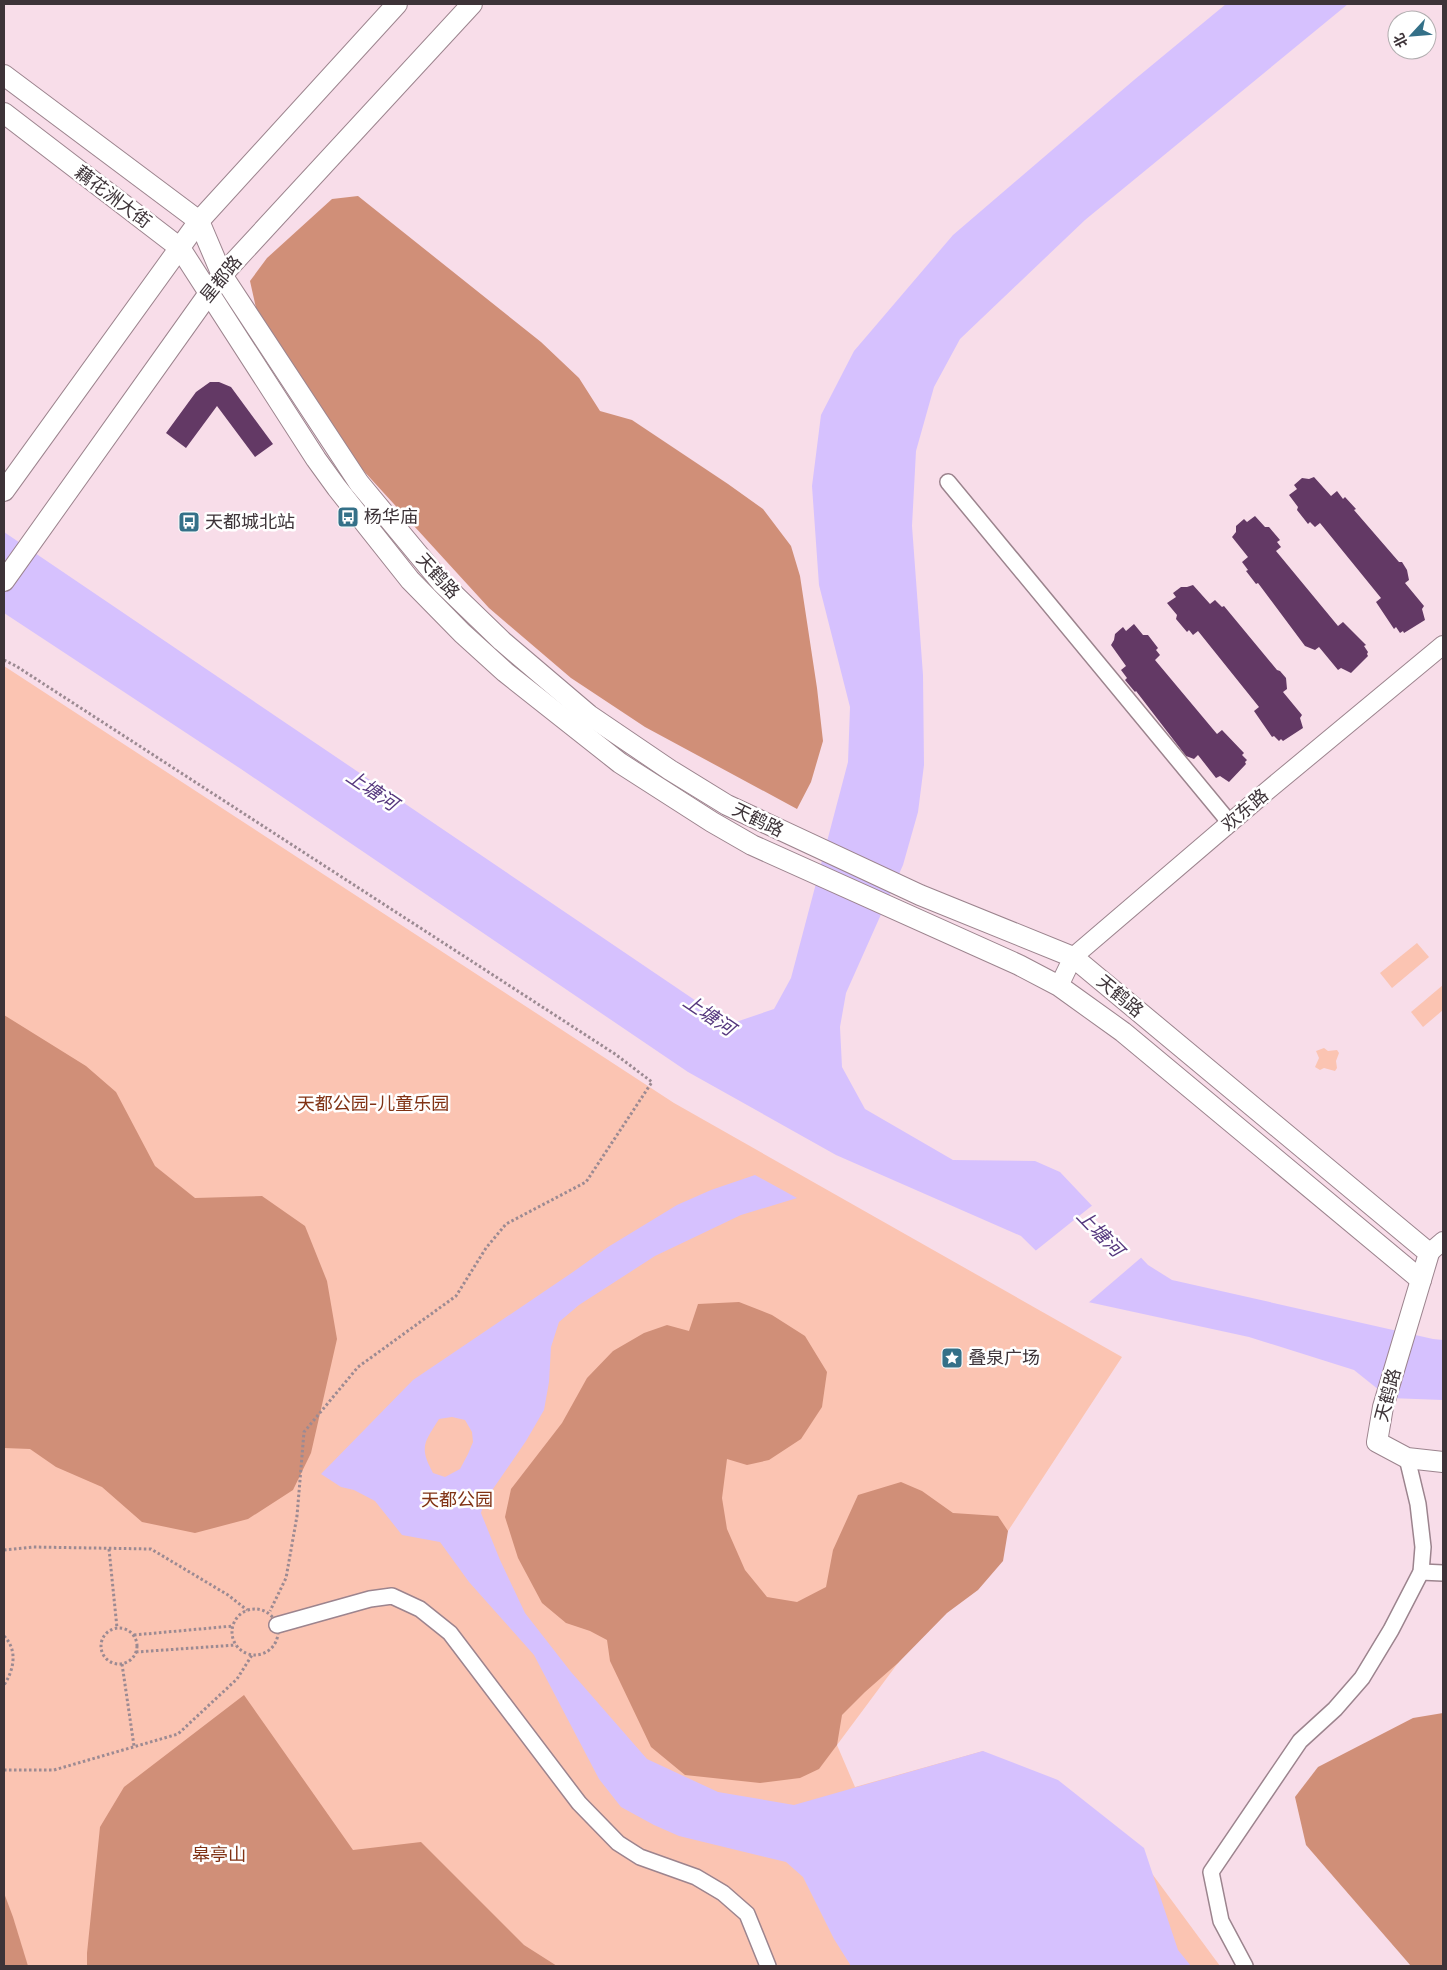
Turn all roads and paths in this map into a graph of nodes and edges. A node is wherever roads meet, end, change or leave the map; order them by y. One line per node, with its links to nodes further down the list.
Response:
1 (397, 4): 5 (main road)
2 (472, 4): 7 (main road, 星都路)
3 (4, 75): 5 (main road, 藕花洲大街)
4 (4, 113): 6 (main road, 藕花洲大街)
5 (200, 221): 6 (main road); 7 (main road, 天鹤路)
6 (180, 248): 8 (main road, 藕花洲大街); 10 (main road)
7 (222, 275): 8 (main road, 星都路); 15 (main road, 天鹤路)
8 (208, 293): 11 (main road, 星都路); 16 (main road, 天鹤路)
9 (948, 482): 14 (street)
10 (4, 491)
11 (4, 581)
12 (1443, 645): 14 (street, 欢东路)
13 (4, 660): 26 (path)
14 (1230, 823): 15 (street, 欢东路)
15 (1073, 957): 16 (street, 欢东路); 17 (main road, 天鹤路)
16 (1059, 986): 18 (main road, 天鹤路)
17 (1436, 1247): 18 (main road, 天鹤路)
18 (1421, 1280): 19 (main road, 天鹤路)
19 (1406, 1458): 20 (main road, 天鹤路); 23 (street)
20 (1443, 1462)
21 (109, 1548): 22 (path); 25 (path); 28 (path)
22 (4, 1550)
23 (1421, 1572): 24 (street); 39 (street)
24 (1443, 1573)
25 (248, 1610): 26 (path); 27 (path)
26 (273, 1619): 33 (path); 38 (street)
27 (233, 1626): 29 (path); 31 (path)
28 (117, 1628): 29 (path); 34 (path)
29 (134, 1635): 32 (path)
30 (4, 1636): 35 (path)
31 (237, 1644): 32 (path); 33 (path)
32 (136, 1652): 34 (path)
33 (252, 1655): 36 (path)
34 (122, 1664): 36 (path)
35 (4, 1685)
36 (134, 1746): 37 (path)
37 (4, 1770)
38 (768, 1966)
39 (1245, 1966)

